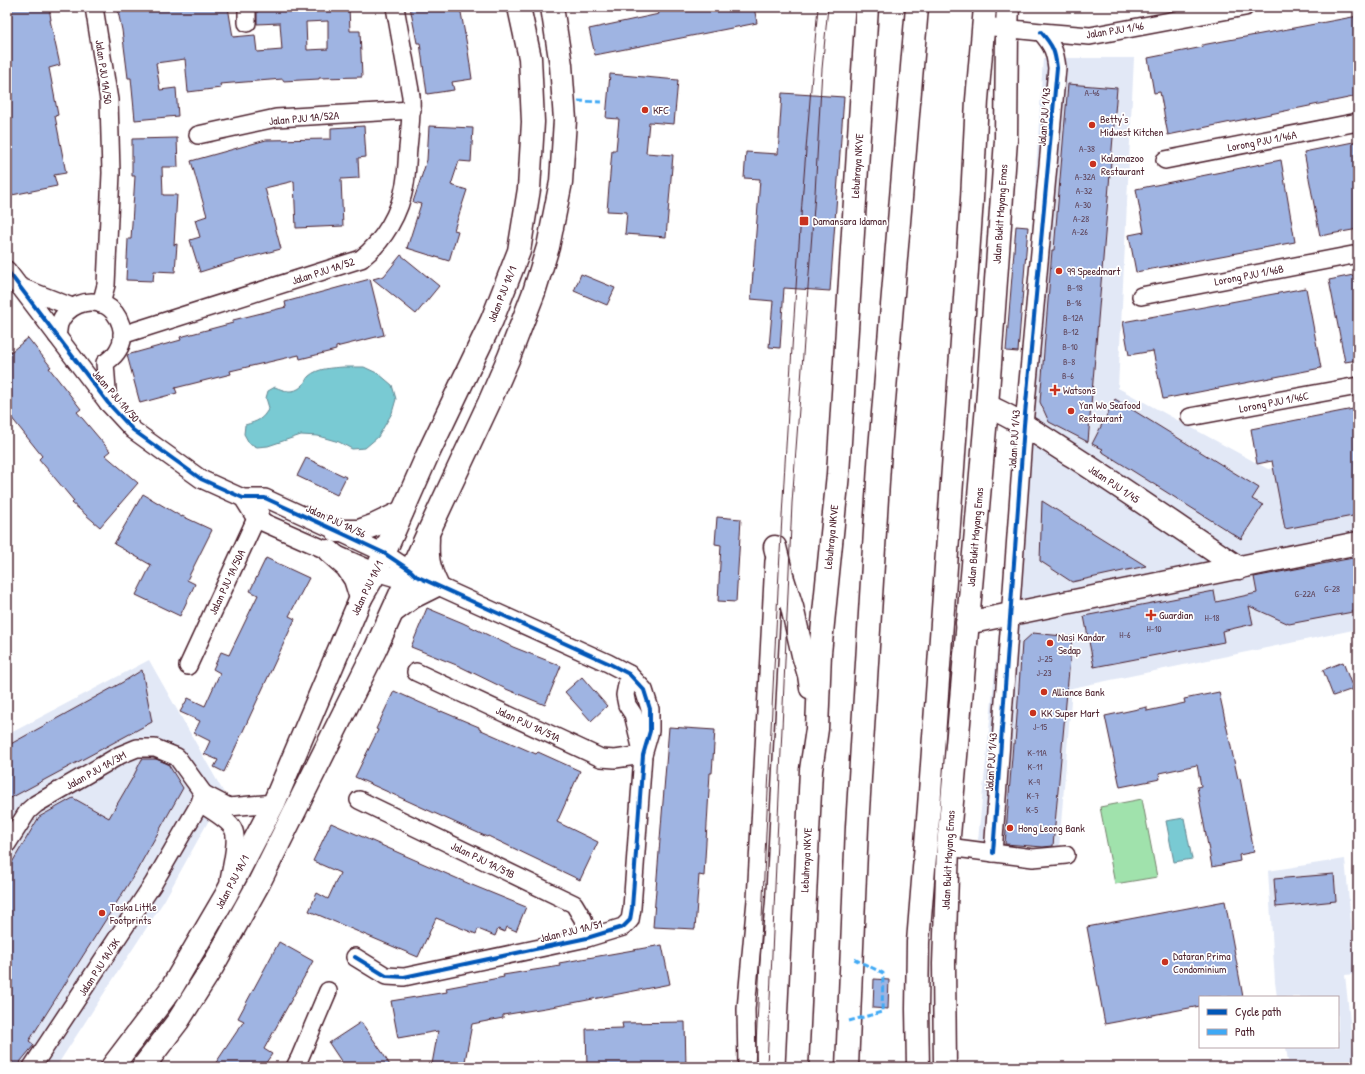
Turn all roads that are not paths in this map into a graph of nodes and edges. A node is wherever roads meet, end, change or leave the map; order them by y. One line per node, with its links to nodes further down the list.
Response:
1 (94, 7): 21 (street, Jalan PJU 1A/50)
2 (395, 7): 12 (street, Jalan PJU 1A/52)
3 (519, 7): 33 (main road, Jalan PJU 1A/1)
4 (552, 7): 35 (main road)
5 (867, 7): 50 (main road, Lebuhraya NKVE)
6 (917, 7): 71 (main road)
7 (1008, 7): 10 (main road, Jalan Bukit Mayang Emas)
8 (1245, 7): 11 (street, Jalan PJU 1/46)
9 (984, 16): 10 (street, Jalan PJU 1/46); 55 (main road, Jalan Bukit Mayang Emas)
10 (1007, 28): 11 (street, Jalan PJU 1/46); 28 (main road, Jalan Bukit Mayang Emas)
11 (1041, 32): 30 (street, Jalan PJU 1/43)
12 (412, 110): 14 (street, Jalan PJU 1A/52A); 22 (street, Jalan PJU 1A/52)
13 (1358, 122): 15 (street, Lorong PJU 1/46A)
14 (198, 135)
15 (1165, 160)
16 (1358, 254): 19 (street, Lorong PJU 1/46B)
17 (7, 270): 18 (street, Jalan PJU 1A/50)
18 (18, 286): 20 (street); 23 (street, Jalan PJU 1A/50)
19 (1141, 296)
20 (72, 307): 21 (street); 23 (street)
21 (107, 308): 22 (street)
22 (122, 335): 24 (street, Jalan PJU 1A/50)
23 (57, 336): 25 (street, Jalan PJU 1A/50)
24 (105, 363): 25 (street); 27 (street, Jalan PJU 1A/50)
25 (78, 364): 27 (street, Jalan PJU 1A/50)
26 (1358, 386): 29 (street, Lorong PJU 1/46C)
27 (108, 403): 31 (street, Jalan PJU 1A/50)
28 (986, 406): 30 (main road, Jalan PJU 1/45); 47 (main road, Jalan Bukit Mayang Emas)
29 (1190, 417)
30 (1024, 425): 41 (main road, Jalan PJU 1/45); 46 (street, Jalan PJU 1/43)
31 (243, 498): 32 (street, Jalan PJU 1A/56); 34 (street)
32 (265, 498): 34 (street, Jalan PJU 1A/50A); 36 (street, Jalan PJU 1A/56)
33 (402, 512): 36 (main road); 40 (main road, Jalan PJU 1A/1)
34 (256, 519): 39 (street, Jalan PJU 1A/56); 48 (street, Jalan PJU 1A/50A)
35 (429, 530): 42 (main road); 43 (main road)
36 (337, 531): 40 (street, Jalan PJU 1A/56)
37 (1358, 543): 41 (main road)
38 (775, 547): 50 (main road); 69 (street)
39 (329, 551): 40 (street, Jalan PJU 1A/56); 44 (main road)
40 (380, 562): 42 (street, Jalan PJU 1A/56); 44 (main road, Jalan PJU 1A/1)
41 (1239, 568): 46 (main road)
42 (411, 576): 43 (street, Jalan PJU 1A/56); 45 (main road)
43 (437, 585): 45 (main road); 51 (street, Jalan PJU 1A/56)
44 (361, 598): 54 (main road, Jalan PJU 1A/1)
45 (394, 611): 68 (main road)
46 (1010, 614): 47 (main road); 58 (street, Jalan PJU 1/43)
47 (967, 623): 57 (main road, Jalan Bukit Mayang Emas)
48 (188, 666)
49 (416, 672): 51 (street, Jalan PJU 1A/51A)
50 (817, 729): 70 (main road, Lebuhraya NKVE)
51 (643, 755): 61 (street, Jalan PJU 1A/51)
52 (201, 798): 54 (street); 56 (street, Jalan PJU 1A/3M); 60 (street); 66 (street, Jalan PJU 1A/3K)
53 (359, 800): 61 (street, Jalan PJU 1A/51B)
54 (274, 803): 60 (main road, Jalan PJU 1A/1)
55 (929, 807): 57 (main road); 62 (main road, Jalan Bukit Mayang Emas)
56 (7, 844)
57 (948, 847): 58 (street); 62 (main road); 73 (main road, Jalan Bukit Mayang Emas)
58 (993, 853): 59 (street)
59 (1066, 855)
60 (226, 894): 67 (main road, Jalan PJU 1A/1)
61 (587, 938): 63 (street, Jalan PJU 1A/51)
62 (918, 942): 72 (main road, Jalan Bukit Mayang Emas)
63 (355, 957)
64 (328, 991): 65 (street)
65 (301, 1064)
66 (32, 1067)
67 (112, 1067)
68 (143, 1067)
69 (747, 1067)
70 (797, 1067)
71 (847, 1067)
72 (918, 1067)
73 (945, 1067)

